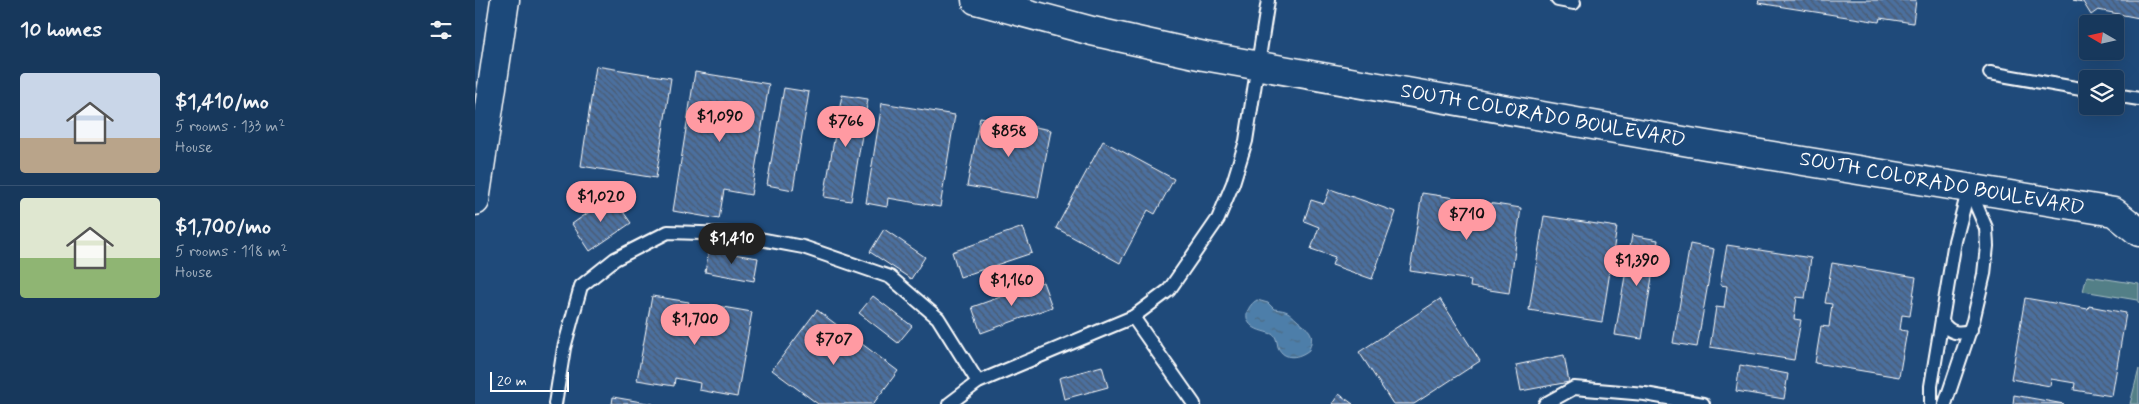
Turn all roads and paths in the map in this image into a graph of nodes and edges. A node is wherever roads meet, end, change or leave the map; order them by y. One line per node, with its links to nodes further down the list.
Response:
1 (505, 0): 12 (main road)
2 (976, 0): 6 (main road, SOUTH COLORADO BOULEVARD)
3 (1268, 0): 6 (lane)
4 (1558, 0): 5 (lane)
5 (1574, 3)
6 (1258, 65): 11 (main road, SOUTH COLORADO BOULEVARD); 16 (lane)
7 (1990, 73): 8 (lane)
8 (2079, 89)
9 (2124, 96): 10 (lane)
10 (2139, 99)
11 (1969, 188): 14 (main road, SOUTH COLORADO BOULEVARD); 17 (lane); 18 (lane)
12 (475, 201)
13 (2139, 204): 14 (main road, SOUTH COLORADO BOULEVARD)
14 (2113, 212): 15 (main road, SOUTH COLORADO BOULEVARD)
15 (2139, 232)
16 (1133, 317): 19 (lane); 22 (lane)
17 (1941, 322): 18 (lane); 25 (lane)
18 (1971, 330): 26 (lane)
19 (977, 382): 20 (lane); 21 (lane)
20 (555, 404)
21 (949, 404)
22 (1194, 404)
23 (1545, 404): 24 (lane)
24 (1703, 404)
25 (1931, 404)
26 (1945, 404)

